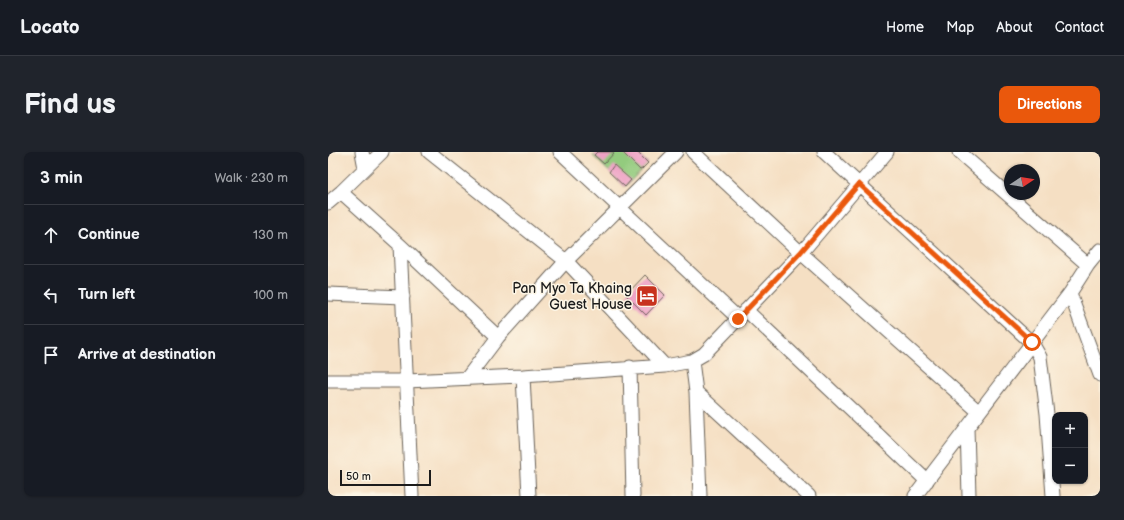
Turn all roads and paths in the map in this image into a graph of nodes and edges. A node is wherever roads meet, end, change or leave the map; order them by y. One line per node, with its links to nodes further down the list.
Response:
1 (362, 152): 10 (street)
2 (382, 152): 10 (street)
3 (429, 152): 18 (street)
4 (560, 152): 14 (street)
5 (676, 152): 14 (street)
6 (693, 152): 17 (street)
7 (824, 152): 11 (street)
8 (887, 152): 11 (street)
9 (958, 152): 19 (street)
10 (365, 168): 12 (street)
11 (859, 184): 17 (street); 25 (street)
12 (341, 192): 13 (street); 15 (street)
13 (328, 203)
14 (620, 207): 18 (street); 23 (street)
15 (400, 245): 22 (street); 24 (street)
16 (1100, 250): 19 (street)
17 (800, 253): 23 (street); 35 (street)
18 (566, 261): 24 (street); 27 (street)
19 (1088, 265): 20 (street)
20 (1070, 293): 25 (street); 29 (street)
21 (328, 294): 22 (street)
22 (403, 297): 33 (street)
23 (742, 314): 26 (street); 37 (street)
24 (498, 337): 31 (street)
25 (1032, 342): 35 (street); 45 (street)
26 (692, 361): 27 (street); 34 (street)
27 (665, 366): 28 (street)
28 (630, 368): 30 (street); 40 (street)
29 (1100, 375)
30 (523, 376): 31 (street); 39 (street)
31 (468, 378): 33 (street)
32 (328, 381): 33 (street)
33 (406, 381): 38 (street)
34 (696, 392): 41 (street); 42 (street)
35 (979, 412): 36 (street)
36 (967, 428): 37 (street); 44 (street)
37 (927, 481): 43 (street)
38 (412, 496)
39 (529, 496)
40 (633, 496)
41 (700, 496)
42 (809, 496)
43 (915, 496)
44 (969, 496)
45 (1053, 496)

